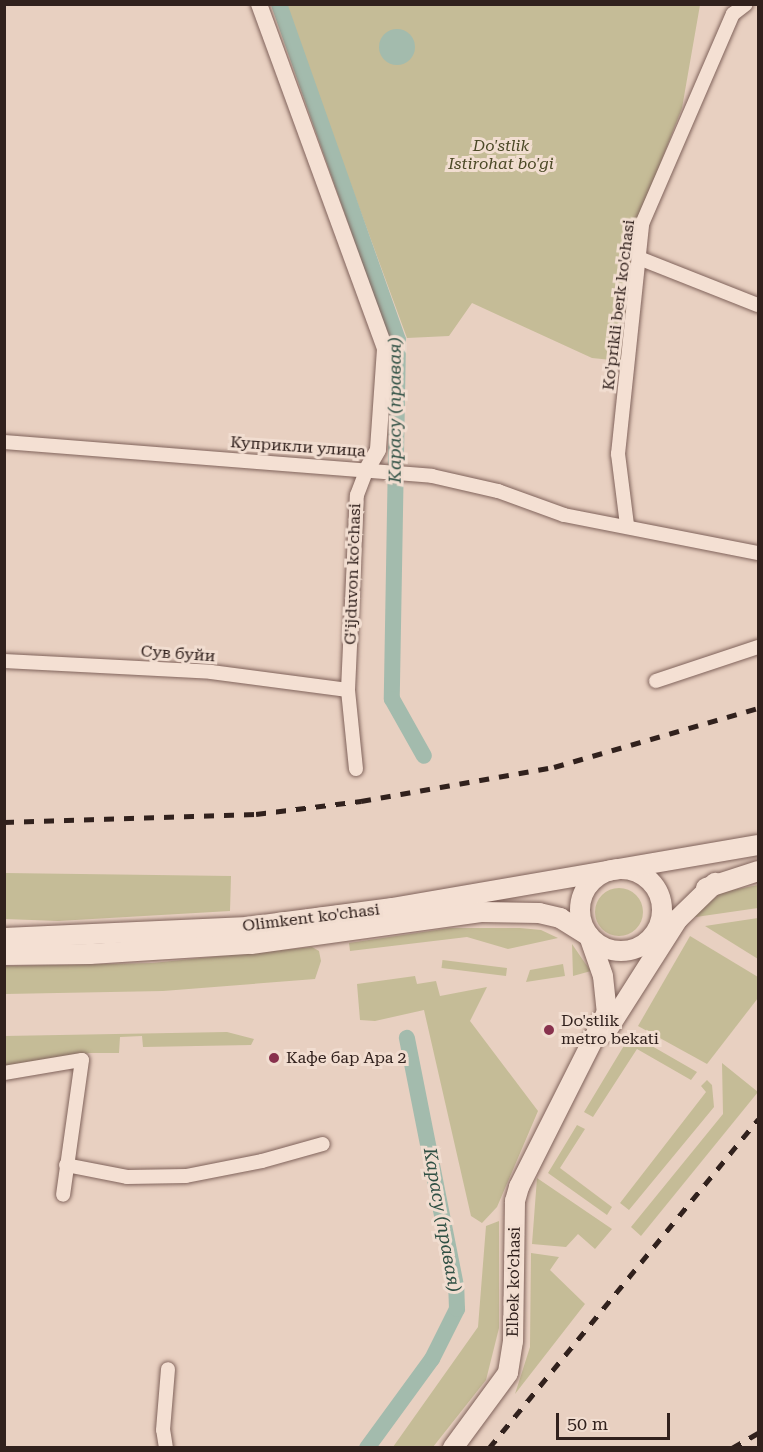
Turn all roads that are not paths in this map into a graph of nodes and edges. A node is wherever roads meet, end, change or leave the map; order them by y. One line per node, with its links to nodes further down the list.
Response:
1 (259, 4): 7 (street, G'ijduvon ko'chasi)
2 (746, 4): 3 (street, Ko'prikli berk ko'chasi)
3 (732, 9): 4 (street, Ko'prikli berk ko'chasi)
4 (639, 258): 5 (street); 8 (street, Ko'prikli berk ko'chasi)
5 (759, 304)
6 (4, 442): 7 (street, Куприкли улица)
7 (374, 470): 8 (street, Куприкли улица); 13 (street, G'ijduvon ko'chasi)
8 (627, 525): 9 (street, Куприкли улица)
9 (759, 553)
10 (759, 647): 12 (street)
11 (4, 661): 13 (street, Сув буйи)
12 (656, 681)
13 (348, 690): 14 (street, G'ijduvon ko'chasi)
14 (356, 769)
15 (759, 844): 16 (main road)
16 (615, 870): 19 (main road); 20 (main road); 21 (main road, Olimkent ko'chasi)
17 (759, 871): 18 (main road, Elbek ko'chasi)
18 (715, 883): 19 (main road, Elbek ko'chasi); 23 (main road, Elbek ko'chasi)
19 (656, 932): 20 (main road); 23 (main road, Elbek ko'chasi)
20 (589, 936): 22 (main road, Olimkent ko'chasi); 25 (main road, Elbek ko'chasi)
21 (4, 939)
22 (4, 954)
23 (642, 976): 25 (main road, Elbek ko'chasi)
24 (4, 1073): 27 (street)
25 (559, 1109): 31 (main road, Elbek ko'chasi)
26 (323, 1144): 27 (street)
27 (66, 1165): 28 (street)
28 (63, 1195)
29 (168, 1369): 30 (street)
30 (166, 1448)
31 (453, 1448)

